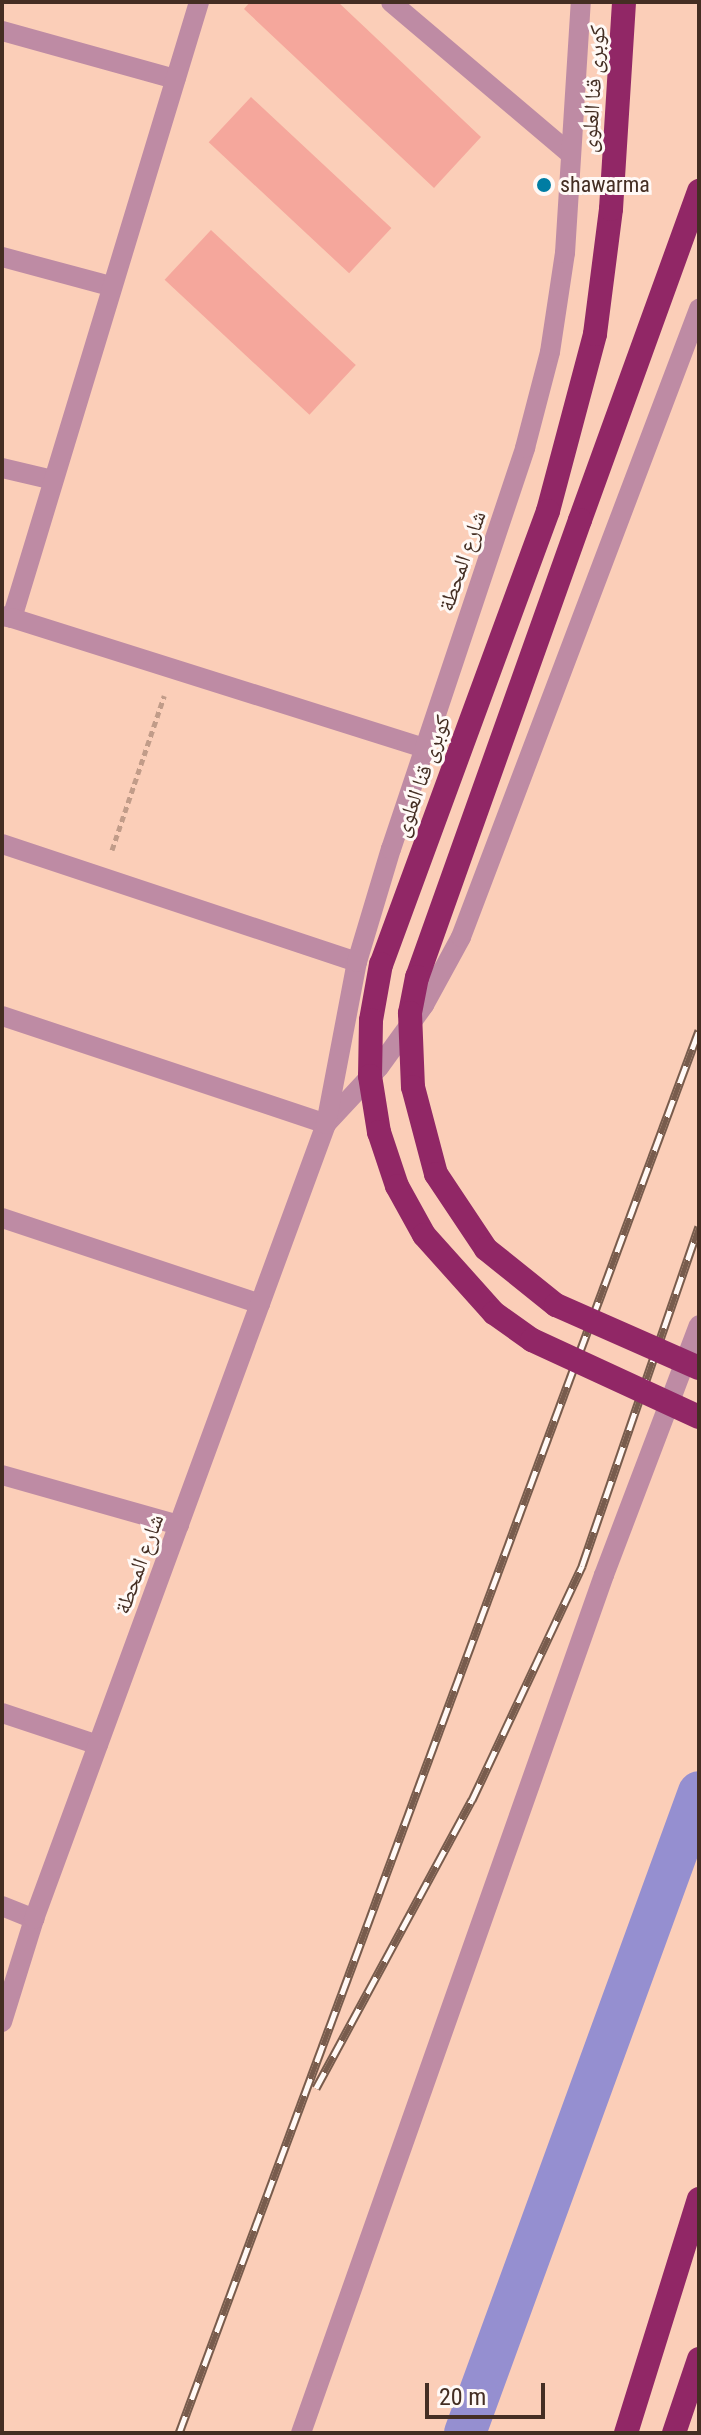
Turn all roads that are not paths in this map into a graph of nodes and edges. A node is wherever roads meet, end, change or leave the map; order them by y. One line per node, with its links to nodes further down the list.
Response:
1 (199, 2): 6 (street)
2 (391, 2): 7 (street)
3 (581, 2): 7 (street, شارع المحطة)
4 (624, 2): 24 (highway, كوبرى قنا العلوى, bridge)
5 (2, 31): 6 (street)
6 (175, 79): 10 (street)
7 (570, 154): 15 (street, شارع المحطة)
8 (699, 191): 23 (highway, bridge)
9 (2, 257): 10 (street)
10 (110, 286): 13 (street)
11 (699, 311): 19 (street, شارع المحطة)
12 (2, 468): 13 (street)
13 (53, 480): 14 (street)
14 (7, 617): 15 (street)
15 (425, 748): 17 (street, شارع المحطة)
16 (2, 844): 17 (street)
17 (357, 962): 19 (street, شارع المحطة)
18 (2, 1016): 19 (street)
19 (326, 1124): 21 (street, شارع المحطة)
20 (2, 1218): 21 (street)
21 (260, 1304): 26 (street, شارع المحطة)
22 (699, 1325): 34 (street)
23 (699, 1368)
24 (699, 1417)
25 (2, 1475): 26 (street)
26 (179, 1525): 28 (street, شارع المحطة)
27 (2, 1713): 28 (street)
28 (98, 1745): 30 (street, شارع المحطة)
29 (2, 1906): 30 (street)
30 (34, 1919): 31 (street, شارع المحطة)
31 (2, 2022)
32 (697, 2206): 35 (highway)
33 (699, 2359): 36 (highway)
34 (301, 2433)
35 (626, 2433)
36 (674, 2433)

